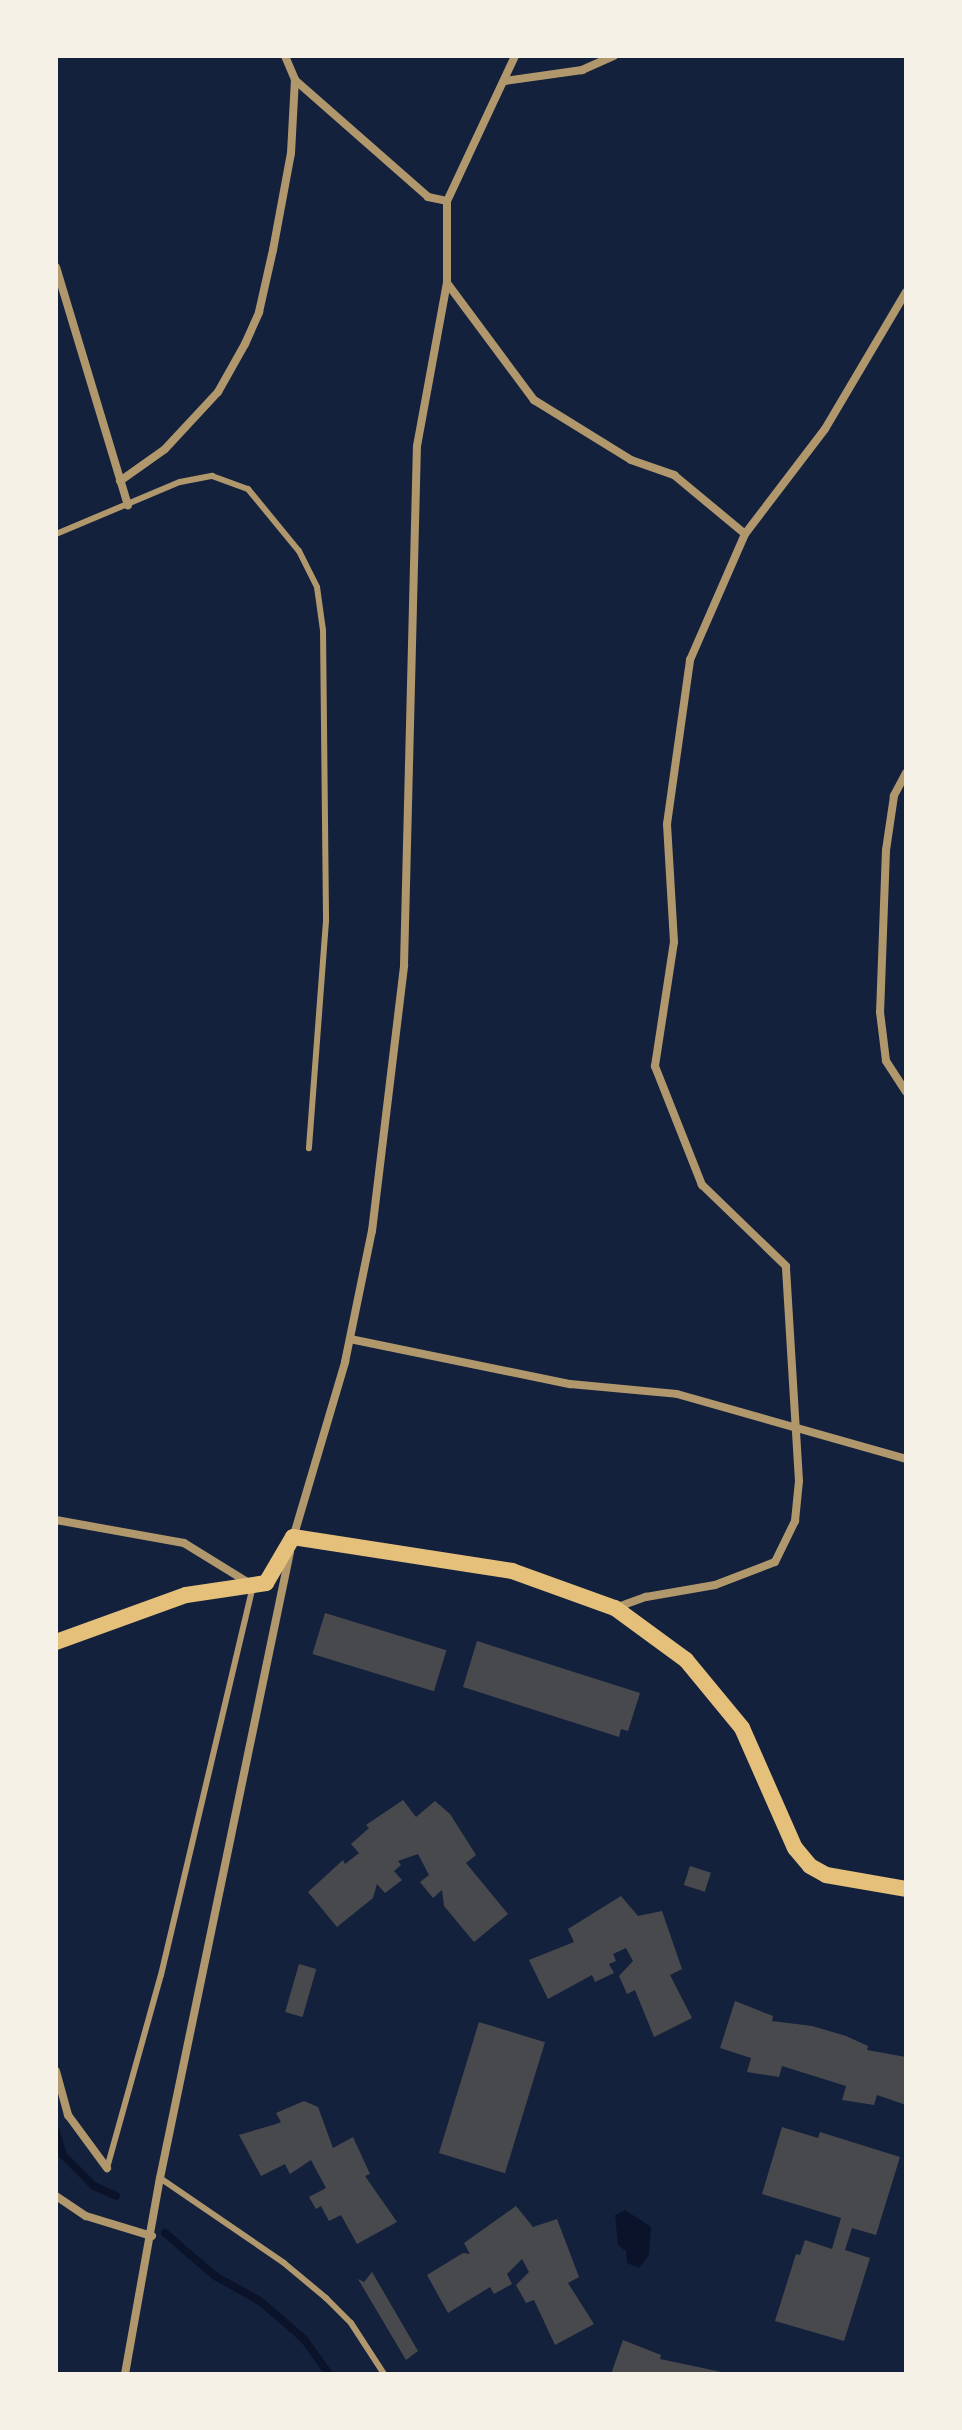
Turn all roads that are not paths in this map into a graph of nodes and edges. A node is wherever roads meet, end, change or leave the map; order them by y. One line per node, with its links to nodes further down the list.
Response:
1 (285, 56): 4 (street)
2 (515, 56): 5 (street)
3 (614, 56): 5 (street)
4 (295, 80): 6 (street); 10 (street)
5 (505, 81): 6 (street)
6 (447, 201): 8 (street)
7 (56, 267): 10 (street)
8 (447, 283): 13 (street); 17 (street)
9 (906, 292): 13 (street)
10 (120, 481): 11 (street)
11 (128, 505): 12 (lane); 16 (lane)
12 (56, 534)
13 (745, 534): 18 (street)
14 (906, 773): 15 (street)
15 (906, 1092)
16 (309, 1148)
17 (350, 1339): 18 (street); 21 (street)
18 (797, 1429): 19 (street); 23 (street)
19 (906, 1459)
20 (56, 1520): 22 (street)
21 (293, 1537): 22 (main road); 23 (main road); 28 (street)
22 (254, 1585): 24 (main road); 27 (lane)
23 (615, 1608): 25 (main road)
24 (56, 1642)
25 (906, 1889)
26 (56, 2071): 27 (street)
27 (107, 2168)
28 (160, 2178): 32 (street); 34 (lane)
29 (56, 2196): 31 (street)
30 (56, 2205): 31 (street)
31 (69, 2205): 32 (street)
32 (152, 2236): 33 (street)
33 (125, 2374)
34 (384, 2374)

